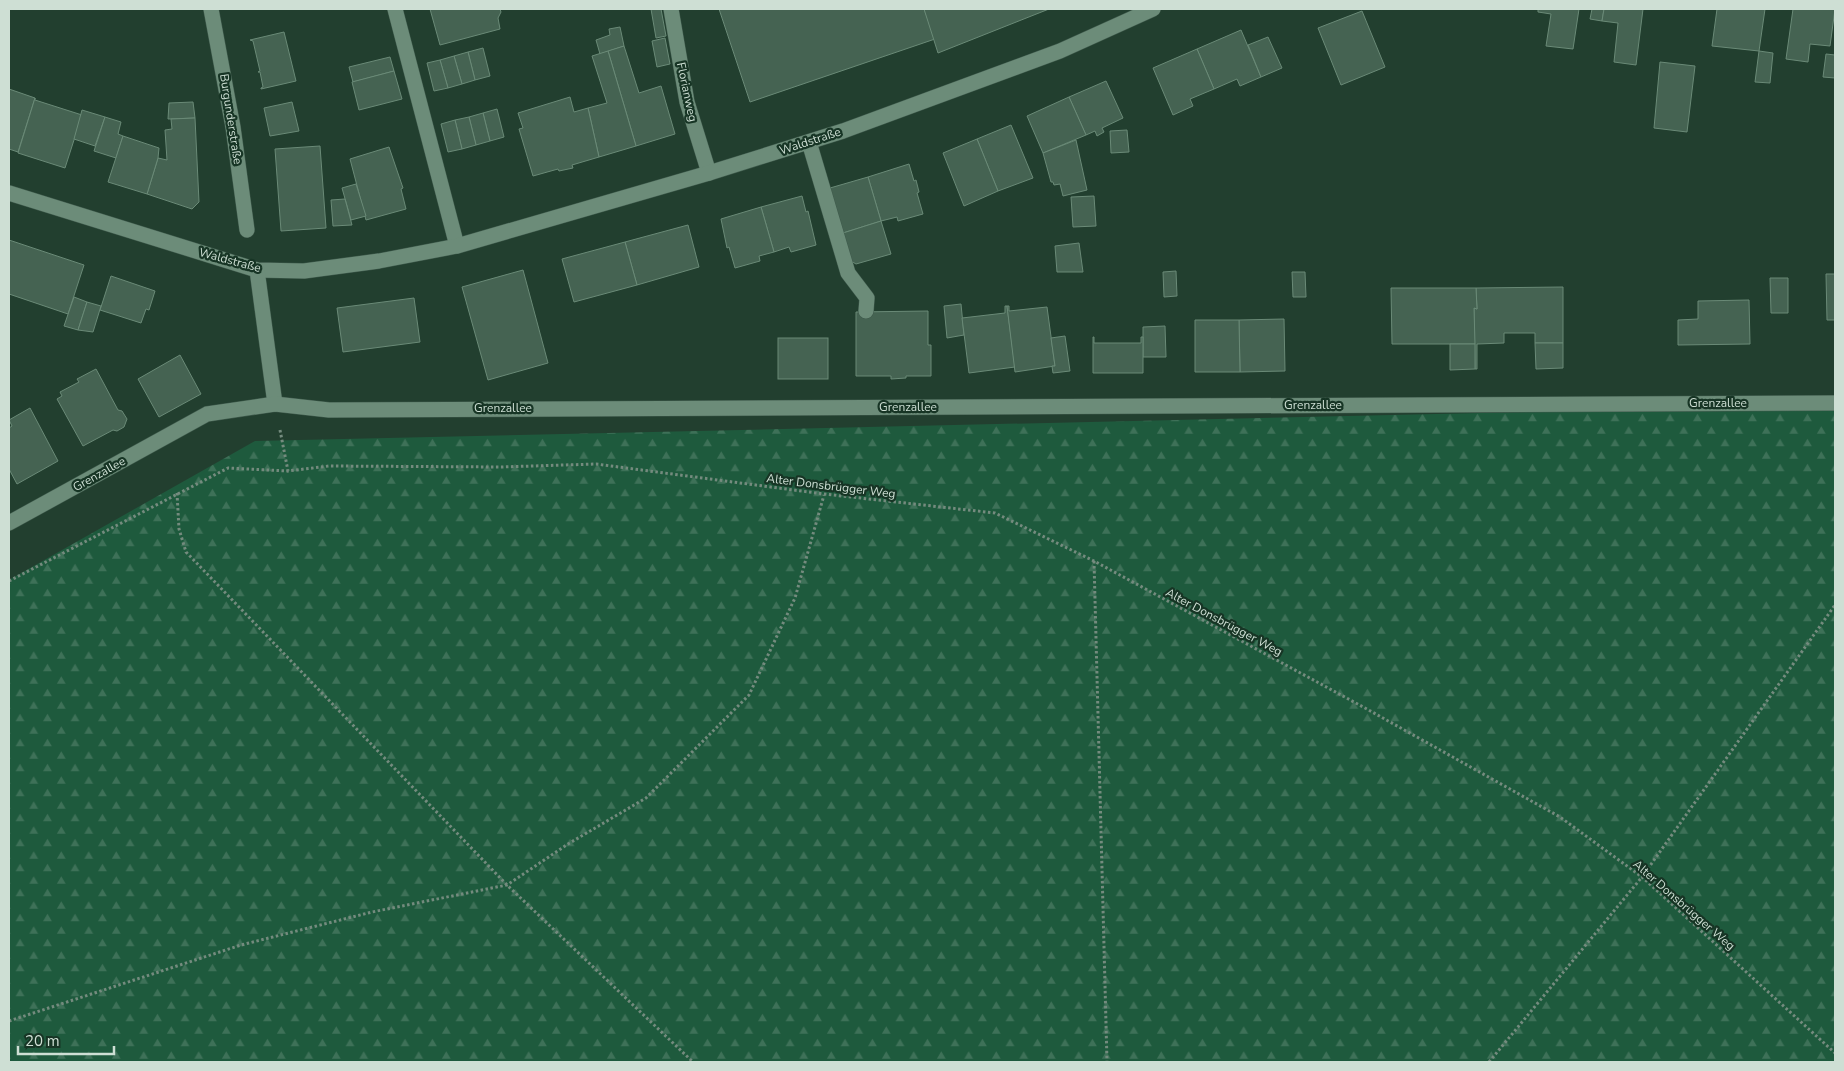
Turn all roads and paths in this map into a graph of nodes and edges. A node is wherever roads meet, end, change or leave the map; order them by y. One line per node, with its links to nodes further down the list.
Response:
1 (211, 9): 8 (street, Burgunderstraße)
2 (395, 9): 9 (street)
3 (671, 9): 6 (street, Florianweg)
4 (1153, 9): 5 (street, Waldstraße)
5 (809, 142): 6 (street, Waldstraße); 11 (street)
6 (709, 174): 9 (street, Waldstraße)
7 (9, 193): 10 (street, Waldstraße)
8 (248, 230)
9 (457, 246): 10 (street, Waldstraße)
10 (257, 270): 13 (street)
11 (866, 311)
12 (1835, 403): 13 (street, Grenzallee)
13 (275, 404): 14 (path); 17 (street, Grenzallee)
14 (288, 470): 15 (path, Alter Donsbrügger Weg); 16 (path, Alter Donsbrügger Weg)
15 (177, 493): 19 (path, Alter Donsbrügger Weg); 22 (path)
16 (824, 494): 18 (path, Alter Donsbrügger Weg); 22 (path)
17 (9, 523)
18 (1094, 560): 21 (path, Alter Donsbrügger Weg); 26 (path)
19 (9, 580)
20 (1835, 605): 21 (path)
21 (1642, 877): 24 (path, Alter Donsbrügger Weg); 27 (path)
22 (507, 884): 23 (path); 25 (path)
23 (9, 1022)
24 (1835, 1053)
25 (693, 1062)
26 (1107, 1062)
27 (1489, 1062)

